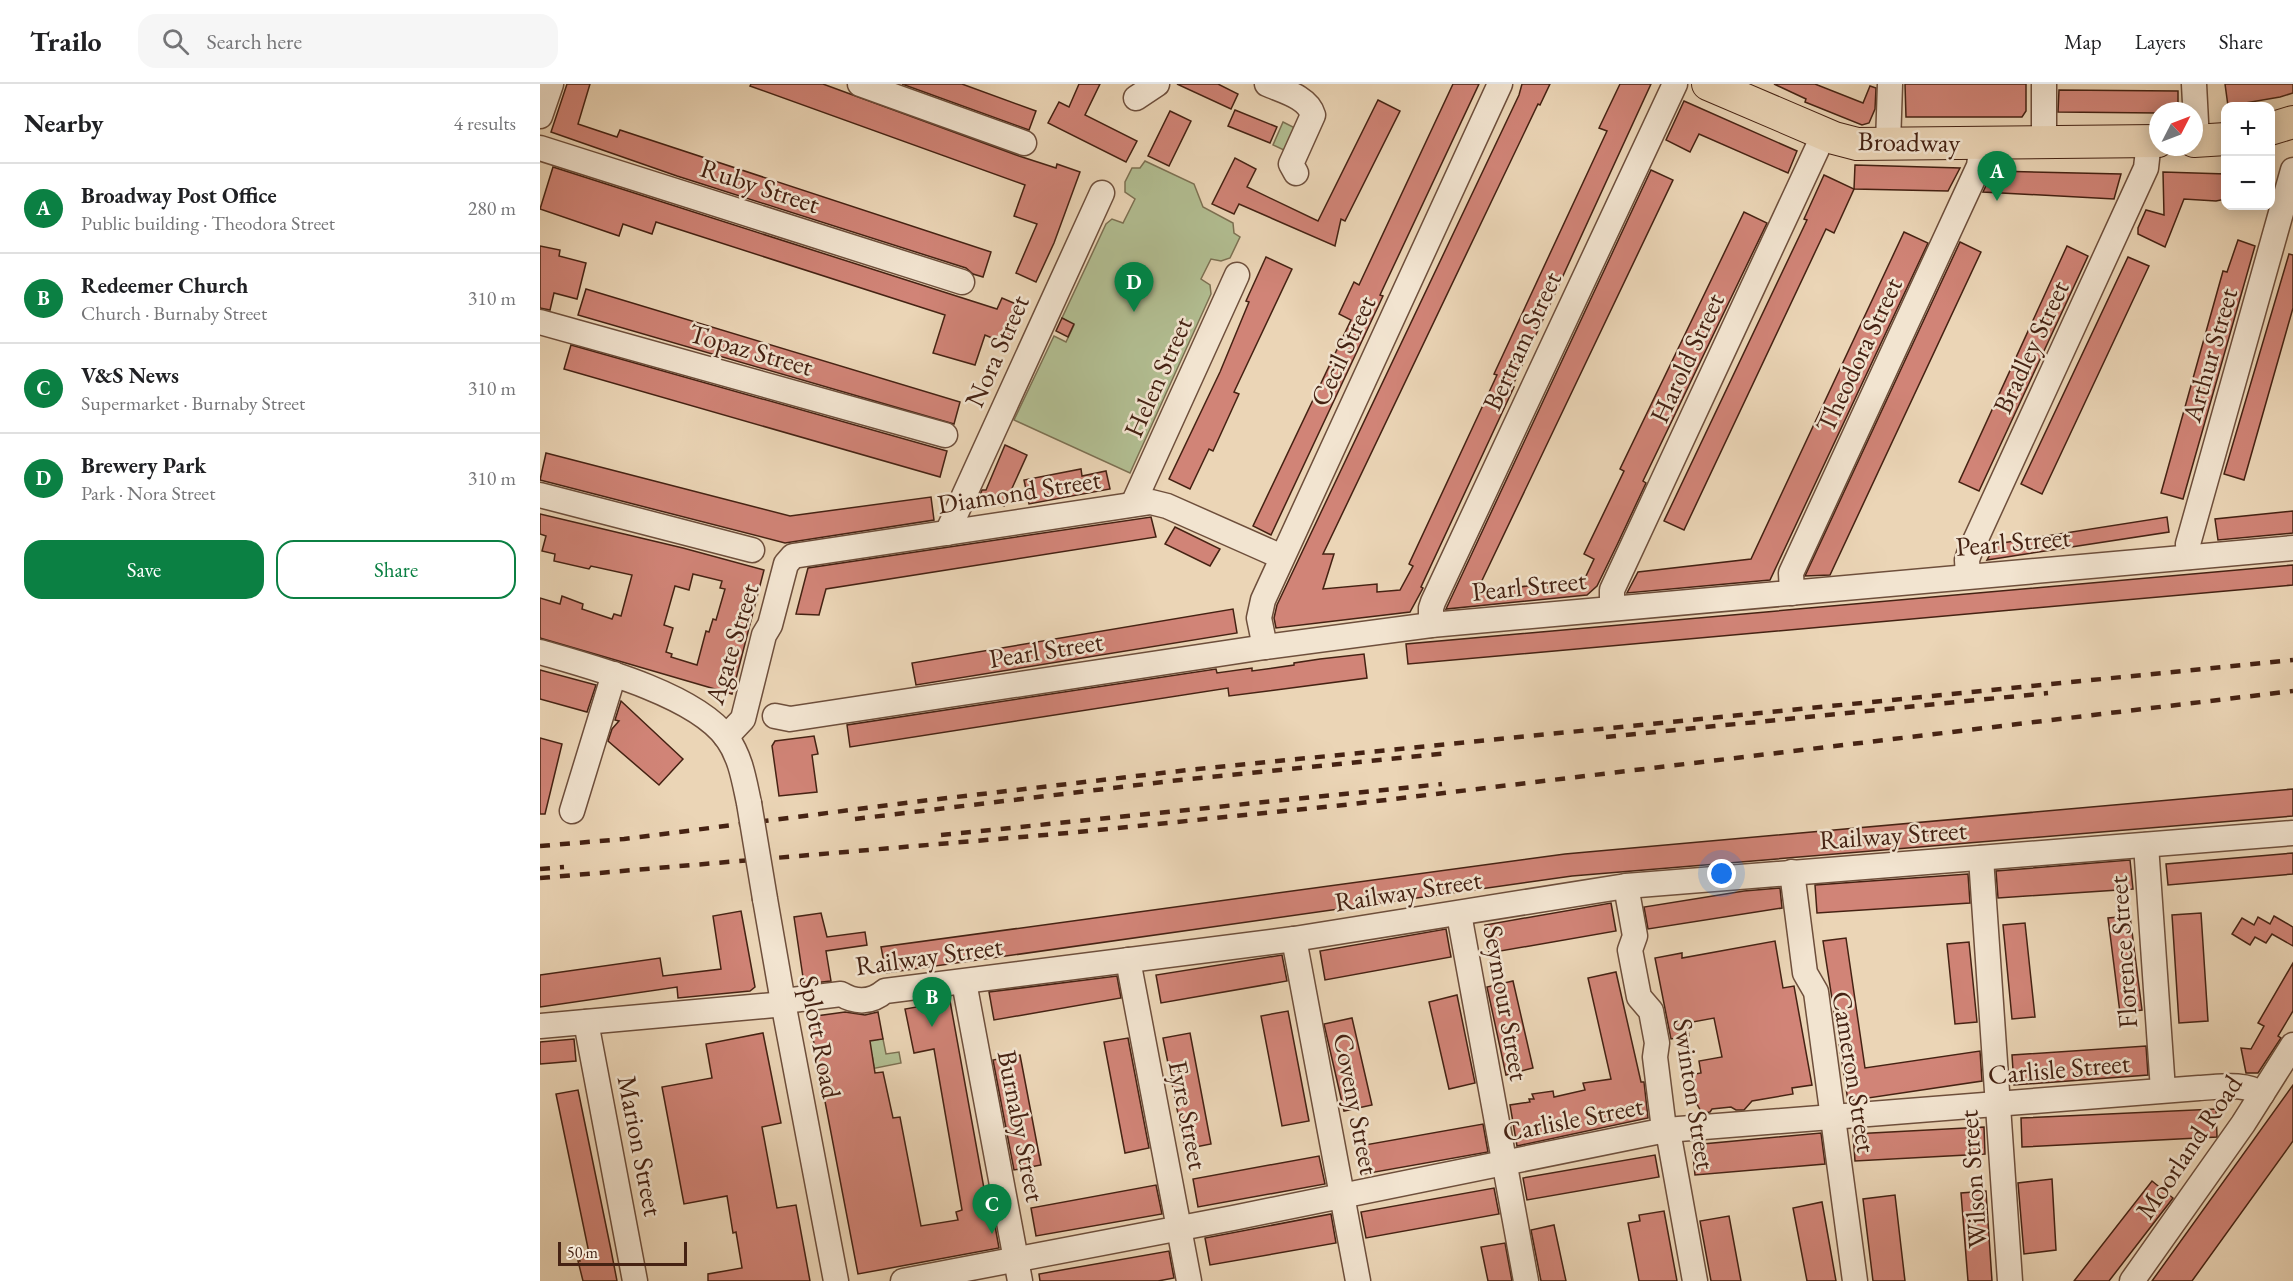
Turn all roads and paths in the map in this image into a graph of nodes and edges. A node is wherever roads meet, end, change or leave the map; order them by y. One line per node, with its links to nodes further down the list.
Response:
1 (551, 84): 12 (street)
2 (861, 84): 19 (street)
3 (1156, 84): 11 (street)
4 (1267, 84): 25 (street)
5 (1500, 84): 36 (street, Cecil Street)
6 (1675, 84): 42 (street, Bertram Street)
7 (1708, 84): 15 (main road, Broadway)
8 (1890, 84): 21 (street)
9 (2044, 84): 18 (street)
10 (2194, 84): 16 (street)
11 (1136, 98)
12 (540, 116)
13 (2293, 122): 14 (main road)
14 (2275, 128)
15 (1824, 134): 21 (main road, Broadway); 41 (street, Harold Street)
16 (2205, 140)
17 (2149, 141): 18 (main road, Broadway)
18 (2044, 142): 20 (main road, Broadway)
19 (1024, 143)
20 (1982, 143): 21 (main road, Broadway); 40 (street, Theodora Street)
21 (1888, 144)
22 (540, 148): 28 (street, Ruby Street)
23 (2150, 156): 39 (street, Bradley Street)
24 (2293, 170): 37 (street, Arthur Street)
25 (1296, 173)
26 (1102, 193): 33 (street, Nora Street)
27 (1237, 275): 32 (street, Helen Street)
28 (962, 282)
29 (540, 322): 30 (street, Topaz Street)
30 (945, 435)
31 (540, 495): 35 (street)
32 (1133, 504): 33 (street, Diamond Street); 36 (street, Diamond Street)
33 (947, 533): 38 (street, Diamond Street)
34 (2293, 548): 37 (street, Pearl Street)
35 (752, 550)
36 (1281, 557): 43 (street, Cecil Street)
37 (2189, 557): 39 (street, Pearl Street)
38 (786, 564): 47 (street, Agate Street)
39 (1968, 576): 40 (street, Pearl Street)
40 (1792, 593): 41 (street, Pearl Street)
41 (1612, 608): 42 (street, Pearl Street)
42 (1431, 626): 43 (street, Pearl Street)
43 (1265, 647): 46 (street, Pearl Street)
44 (540, 652): 45 (street, Splott Road)
45 (614, 674): 47 (street, Splott Road); 48 (street)
46 (775, 716)
47 (726, 737): 58 (street, Splott Road, bridge)
48 (572, 811)
49 (2293, 833): 50 (street, Railway Street)
50 (2146, 845): 51 (street, Railway Street); 63 (street, Florence Street)
51 (1981, 858): 52 (street, Railway Street); 65 (street, Wilson Street)
52 (1792, 872): 53 (street, Railway Street); 66 (street, Cameron Street)
53 (1626, 886): 54 (street, Railway Street); 67 (street, Swinton Street)
54 (1459, 914): 55 (street, Railway Street); 68 (street, Seymour Street)
55 (1294, 939): 56 (street, Railway Street); 69 (street, Coveny Street)
56 (1128, 960): 57 (street, Railway Street); 70 (street, Eyre Street)
57 (964, 982): 58 (street, Railway Street); 71 (street, Burnaby Street)
58 (783, 1002): 59 (street, Railway Street); 73 (street, Splott Road)
59 (586, 1022): 60 (street, Railway Street); 72 (street, Marion Street)
60 (540, 1026)
61 (2293, 1044): 62 (street, Moorland Road)
62 (2285, 1076): 64 (street, Moorland Road)
63 (2163, 1090): 64 (street, Carlisle Street); 65 (street, Carlisle Street)
64 (2262, 1094): 81 (street, Moorland Road)
65 (1997, 1104): 66 (street, Carlisle Street); 80 (street, Wilson Street)
66 (1831, 1116): 67 (street, Carlisle Street); 79 (street, Cameron Street)
67 (1666, 1130): 68 (street, Carlisle Street); 78 (street, Swinton Street)
68 (1504, 1163): 69 (street, Carlisle Street); 77 (street, Seymour Street)
69 (1342, 1195): 70 (street, Carlisle Street); 76 (street, Coveny Street)
70 (1179, 1228): 71 (street, Carlisle Street); 75 (street, Eyre Street)
71 (1018, 1270): 74 (street, Carlisle Street)
72 (635, 1281)
73 (837, 1281)
74 (903, 1281)
75 (1189, 1281)
76 (1358, 1281)
77 (1526, 1281)
78 (1695, 1281)
79 (1855, 1281)
80 (2010, 1281)
81 (2132, 1281)

